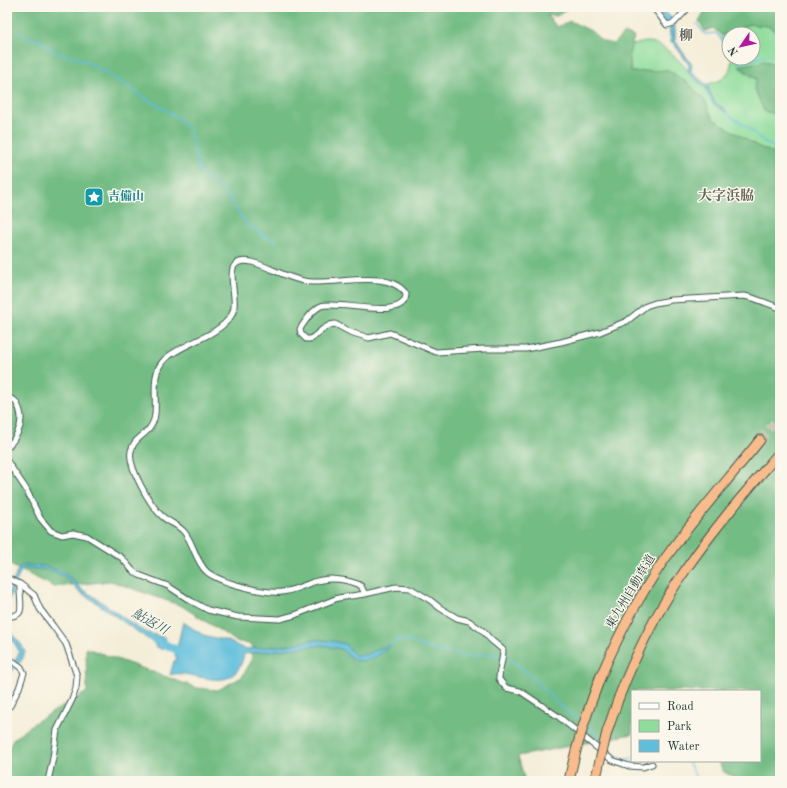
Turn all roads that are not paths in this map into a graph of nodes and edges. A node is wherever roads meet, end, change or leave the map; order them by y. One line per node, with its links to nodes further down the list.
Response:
1 (653, 7): 2 (street)
2 (689, 7)
3 (780, 308): 10 (street)
4 (7, 399): 6 (street)
5 (760, 440): 16 (highway, 東九州自動車道, bridge)
6 (7, 448)
7 (780, 452): 17 (highway, bridge)
8 (7, 460): 10 (street)
9 (14, 581): 11 (street); 15 (street)
10 (365, 594): 14 (street)
11 (7, 617)
12 (7, 657): 13 (street)
13 (7, 708)
14 (652, 764)
15 (48, 781)
16 (569, 781)
17 (595, 781)

